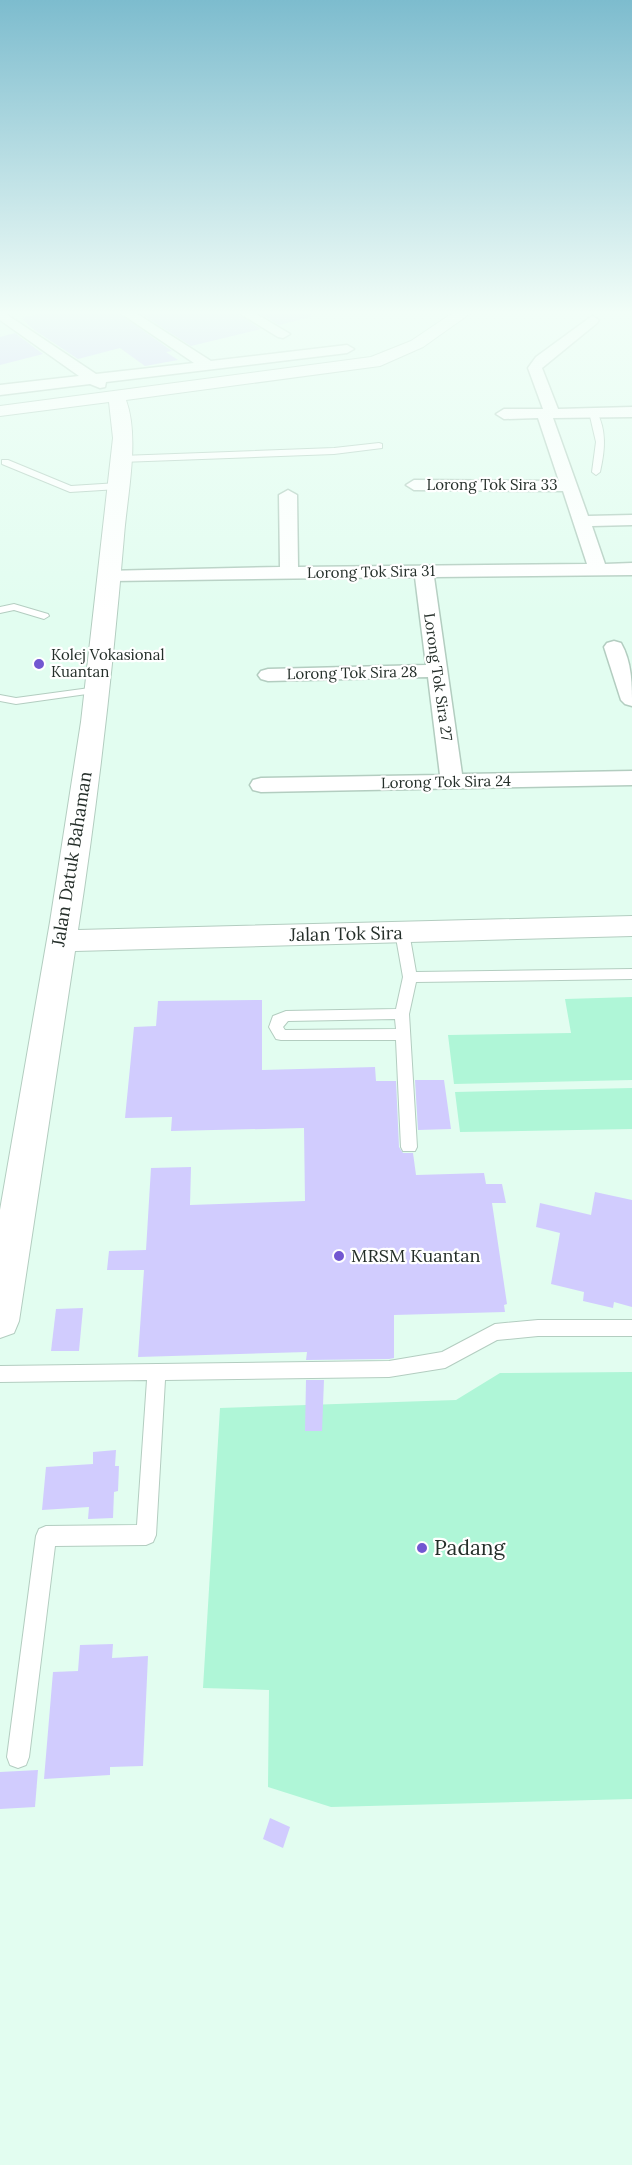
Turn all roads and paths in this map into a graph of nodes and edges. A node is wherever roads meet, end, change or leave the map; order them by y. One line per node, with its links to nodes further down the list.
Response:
1 (88, 411): 8 (street)
2 (121, 411): 8 (street, Jalan Datuk Bahaman)
3 (593, 412): 4 (street); 5 (street); 10 (lane)
4 (632, 412)
5 (548, 413): 6 (street); 12 (street)
6 (504, 414)
7 (379, 446): 8 (lane)
8 (120, 460): 9 (lane); 20 (street, Jalan Datuk Bahaman)
9 (5, 462)
10 (596, 472)
11 (414, 485): 12 (street, Lorong Tok Sira 33)
12 (570, 486): 15 (street)
13 (288, 495): 19 (street)
14 (632, 520): 15 (street)
15 (582, 521): 16 (street)
16 (598, 569): 17 (street, Lorong Tok Sira 31); 18 (street, Lorong Tok Sira 31)
17 (632, 569)
18 (424, 572): 19 (street, Lorong Tok Sira 31); 24 (street, Lorong Tok Sira 27)
19 (290, 573): 20 (street, Lorong Tok Sira 31)
20 (111, 575): 26 (street, Jalan Datuk Bahaman)
21 (0, 610): 22 (lane)
22 (44, 616)
23 (614, 647): 28 (street)
24 (436, 671): 25 (street, Lorong Tok Sira 28); 30 (street, Lorong Tok Sira 27)
25 (268, 675)
26 (97, 690): 27 (lane); 34 (street, Jalan Datuk Bahaman)
27 (0, 698)
28 (632, 700)
29 (632, 778): 30 (street, Lorong Tok Sira 24)
30 (452, 782): 31 (street, Lorong Tok Sira 24)
31 (261, 785)
32 (632, 926): 33 (street, Jalan Tok Sira)
33 (402, 932): 34 (street, Jalan Tok Sira); 36 (lane)
34 (60, 941): 40 (street, Jalan Datuk Bahaman)
35 (632, 974): 36 (lane)
36 (410, 977): 37 (lane)
37 (402, 1014): 38 (lane); 38 (lane)
38 (402, 1034): 39 (lane)
39 (409, 1147)
40 (0, 1321)
41 (632, 1328): 42 (lane)
42 (157, 1372): 43 (lane); 44 (lane)
43 (0, 1374)
44 (18, 1757)

